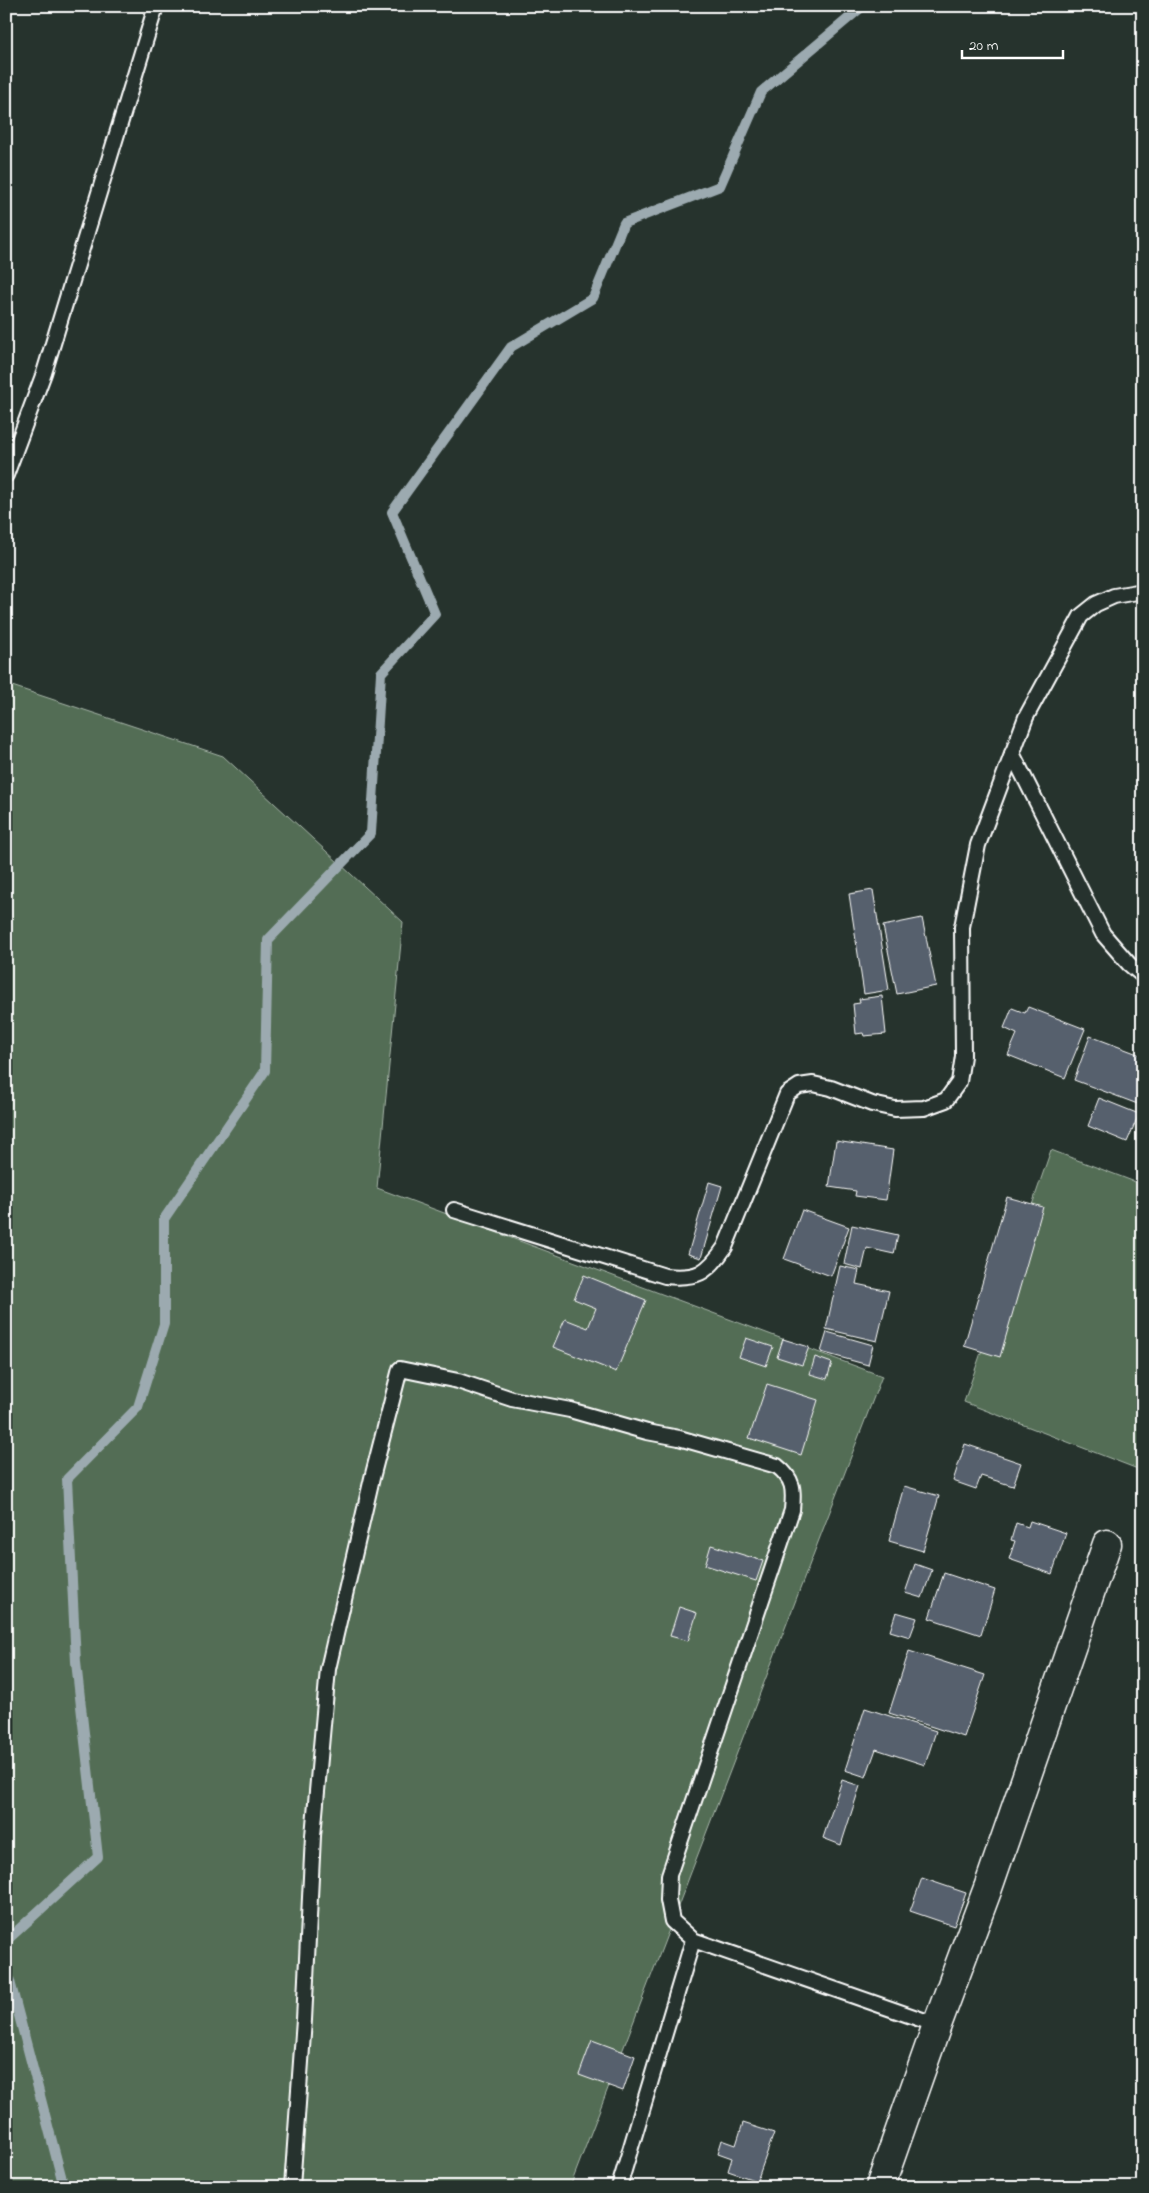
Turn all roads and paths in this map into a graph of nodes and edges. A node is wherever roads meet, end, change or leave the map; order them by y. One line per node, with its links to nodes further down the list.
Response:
1 (156, 6): 2 (lane)
2 (6, 475)
3 (1143, 591): 4 (lane)
4 (1012, 754): 5 (lane); 6 (lane)
5 (1143, 976)
6 (454, 1210)
7 (1107, 1544): 9 (street)
8 (693, 1940): 9 (lane); 10 (lane); 11 (lane)
9 (937, 2025): 12 (street)
10 (292, 2187)
11 (619, 2187)
12 (880, 2187)

